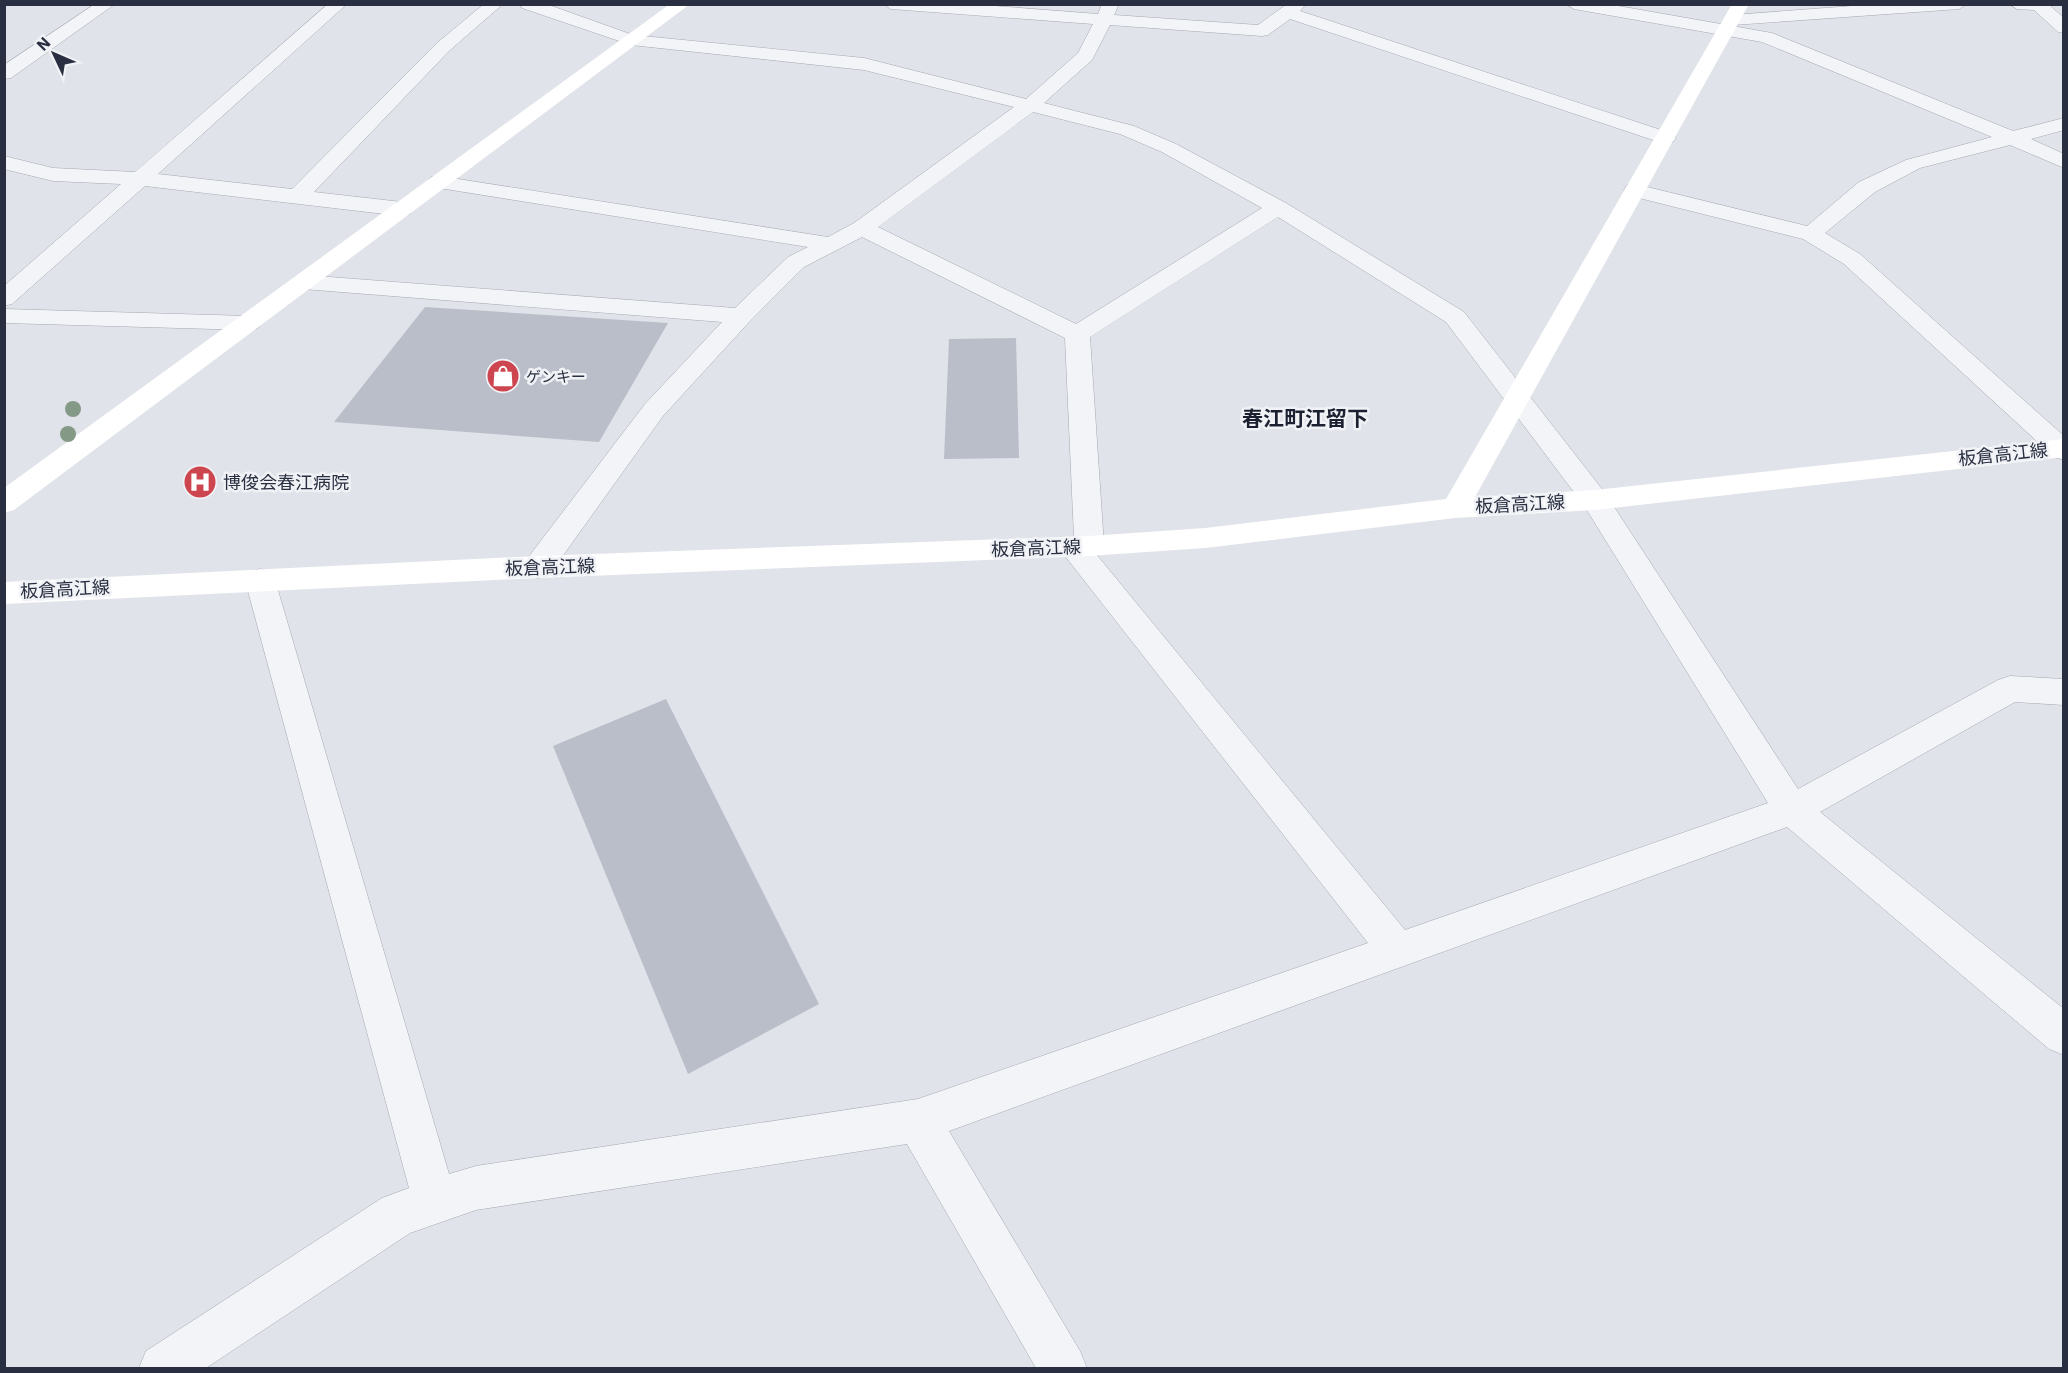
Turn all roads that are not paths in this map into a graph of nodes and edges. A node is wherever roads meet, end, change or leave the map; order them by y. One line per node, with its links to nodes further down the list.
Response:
1 (107, 4): 15 (street)
2 (339, 4): 22 (street)
3 (495, 4): 25 (street)
4 (528, 4): 14 (street)
5 (682, 4): 14 (street)
6 (891, 4): 11 (street)
7 (1574, 4): 12 (street)
8 (1959, 4): 12 (street)
9 (2017, 4): 13 (street)
10 (1293, 9): 11 (street); 18 (street)
11 (1107, 12): 16 (street)
12 (1734, 18): 18 (street); 19 (street)
13 (2064, 28)
14 (631, 40): 16 (street); 23 (street)
15 (4, 75)
16 (1030, 105): 26 (street); 28 (street)
17 (2064, 124): 19 (street)
18 (1666, 138): 24 (street)
19 (2012, 138): 21 (street); 29 (street)
20 (4, 162): 22 (street)
21 (2064, 162)
22 (140, 180): 25 (street); 32 (street)
23 (439, 182): 27 (street); 30 (street)
24 (1635, 189): 29 (street); 37 (street)
25 (297, 197): 27 (street)
26 (1278, 208): 36 (street); 37 (street)
27 (402, 209): 31 (street)
28 (862, 228): 30 (street); 36 (street)
29 (1811, 234): 38 (street)
30 (831, 244): 34 (street)
31 (303, 282): 34 (street); 35 (street)
32 (4, 299)
33 (4, 316): 35 (street)
34 (741, 316): 43 (street)
35 (249, 323): 40 (street)
36 (1077, 334): 42 (street)
37 (1516, 398): 39 (street); 41 (street)
38 (2063, 449): 39 (street, 板倉高江線)
39 (1594, 500): 41 (street, 板倉高江線); 47 (street)
40 (4, 503)
41 (1455, 508): 42 (street, 板倉高江線)
42 (1081, 546): 43 (street, 板倉高江線); 48 (street)
43 (538, 567): 44 (street, 板倉高江線)
44 (260, 580): 45 (street, 板倉高江線); 51 (street)
45 (4, 593)
46 (2064, 692): 47 (street)
47 (1792, 810): 48 (street); 49 (street)
48 (1398, 950): 50 (street)
49 (2064, 1035)
50 (918, 1121): 51 (street); 53 (street)
51 (435, 1202): 52 (street)
52 (163, 1368)
53 (1063, 1368)

